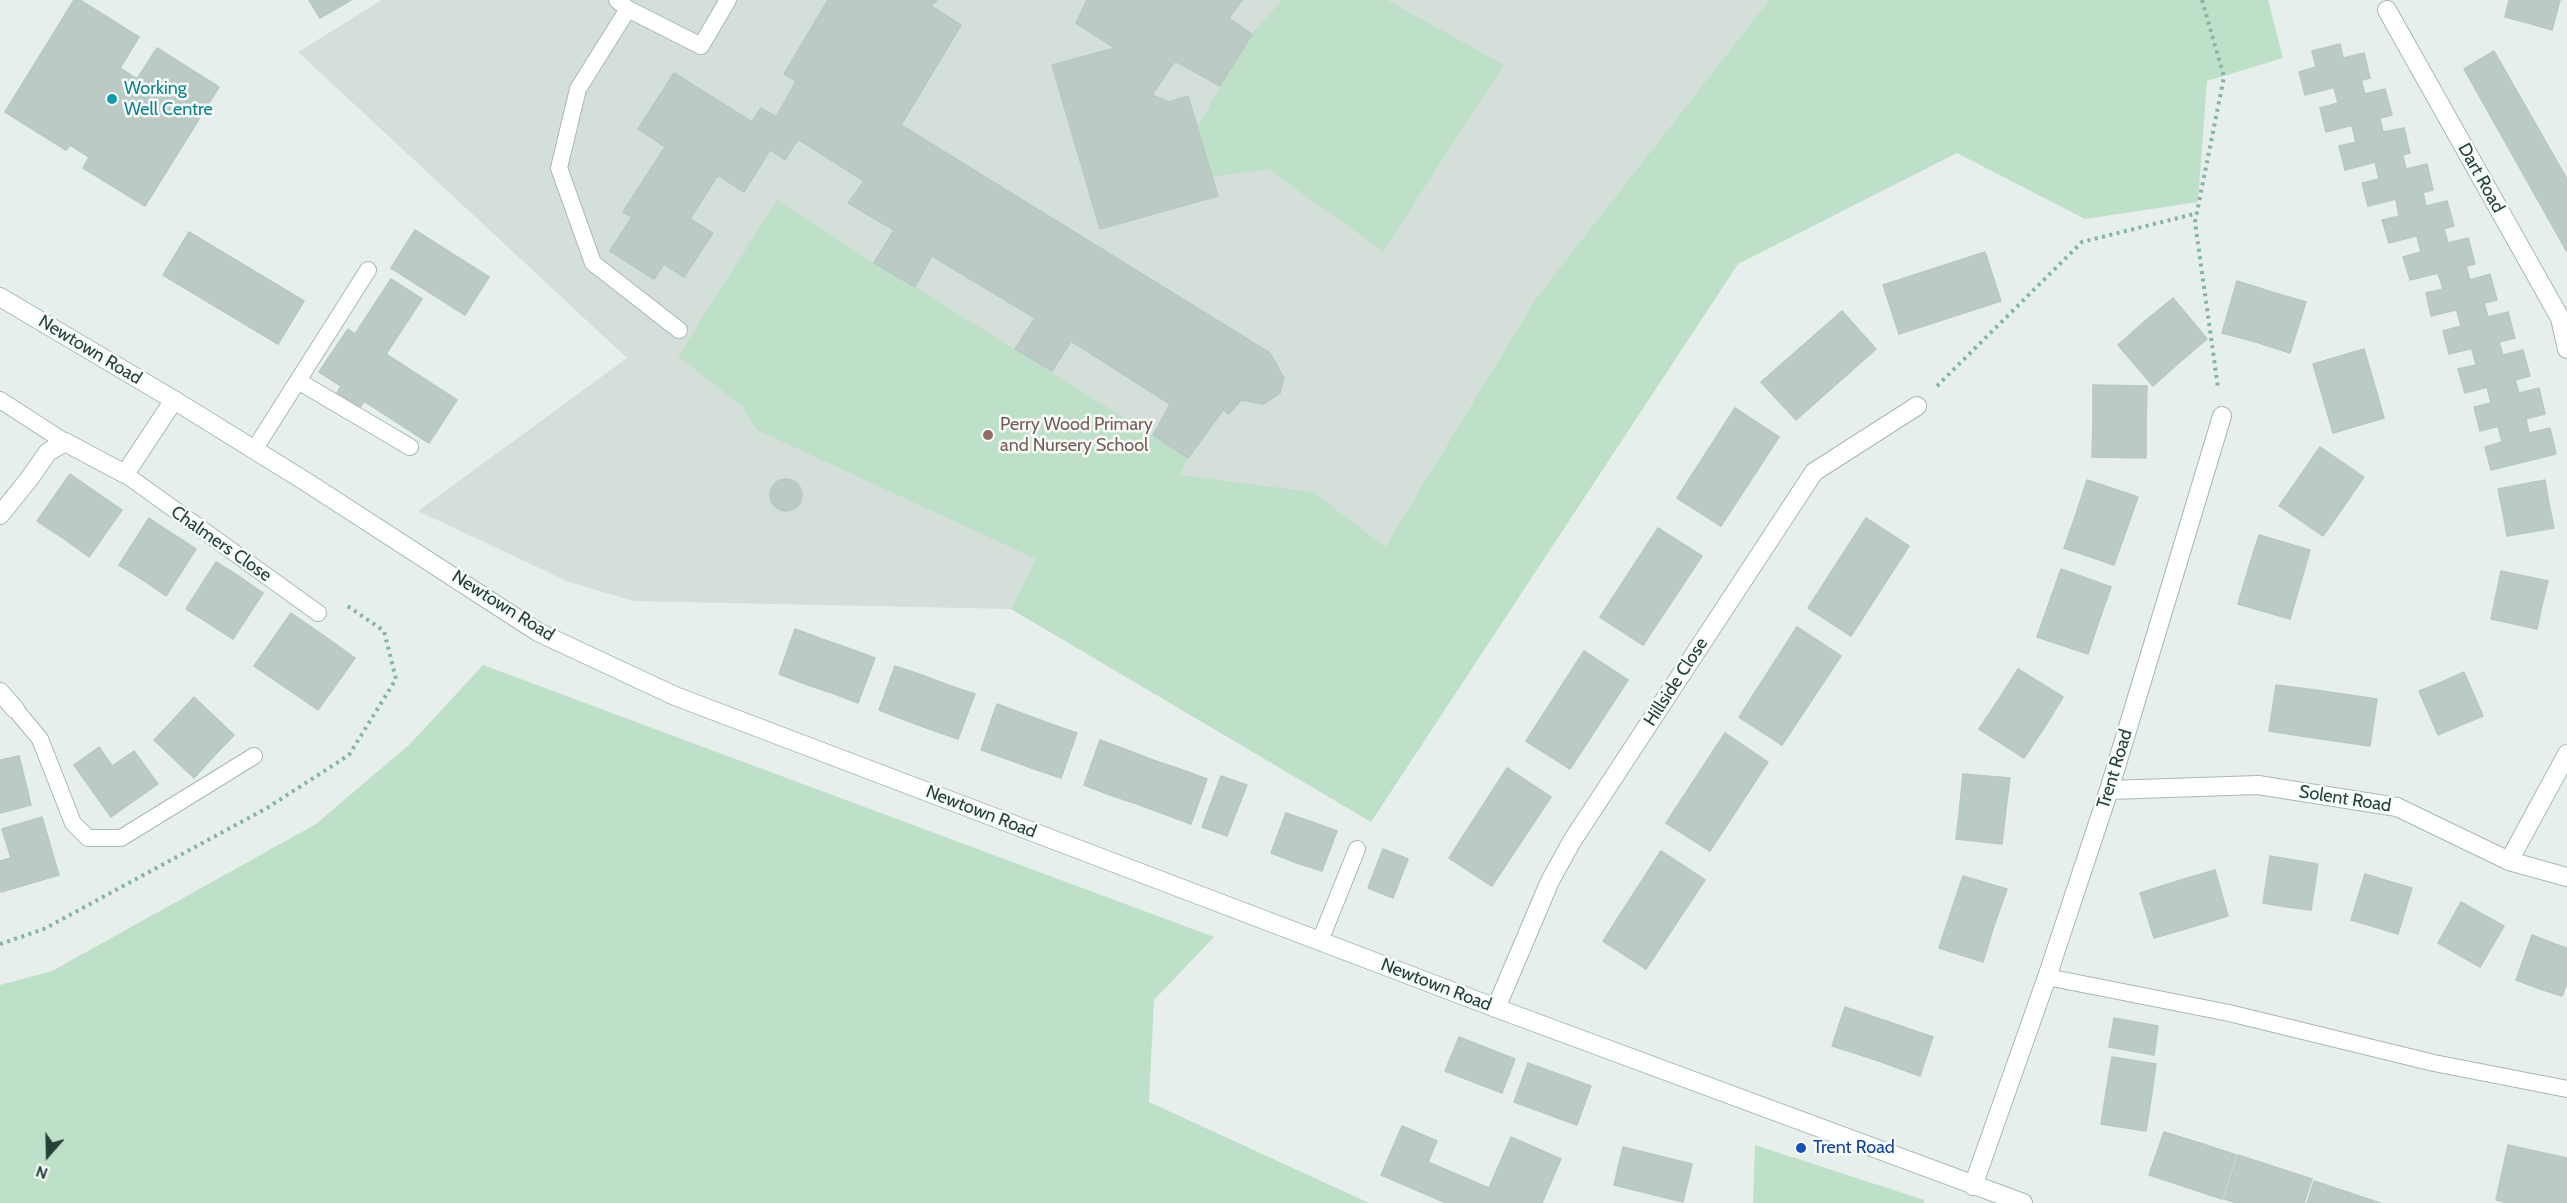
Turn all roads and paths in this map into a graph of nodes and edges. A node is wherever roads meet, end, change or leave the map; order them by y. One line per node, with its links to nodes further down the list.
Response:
1 (728, 0): 3 (lane)
2 (2202, 0): 5 (path)
3 (622, 5): 8 (lane)
4 (2387, 10): 9 (street, Dart Road)
5 (2198, 213): 13 (path); 14 (path)
6 (368, 270): 10 (lane)
7 (0, 297): 12 (street, Newtown Road)
8 (679, 330)
9 (2567, 349)
10 (298, 381): 16 (lane); 17 (lane)
11 (0, 400): 15 (lane)
12 (174, 400): 17 (street, Newtown Road); 18 (street)
13 (1917, 406): 33 (street, Hillside Close)
14 (2222, 416): 26 (street, Trent Road)
15 (65, 442): 18 (street, Chalmers Close); 19 (street)
16 (410, 447)
17 (254, 450): 30 (street, Newtown Road)
18 (124, 474): 21 (lane, Chalmers Close)
19 (0, 515)
20 (346, 604): 31 (path)
21 (318, 613)
22 (0, 692): 23 (street)
23 (15, 709): 25 (lane)
24 (2567, 754): 28 (street)
25 (254, 756)
26 (2109, 790): 28 (street, Solent Road); 32 (street, Trent Road)
27 (1357, 849): 30 (lane)
28 (2510, 861): 29 (street, Solent Road)
29 (2567, 877)
30 (1320, 941): 33 (street, Newtown Road)
31 (0, 945)
32 (2047, 977): 34 (lane); 35 (street, Trent Road)
33 (1496, 1008): 35 (street, Newtown Road)
34 (2567, 1089)
35 (1973, 1186): 36 (street, Newtown Road)
36 (2023, 1203)

